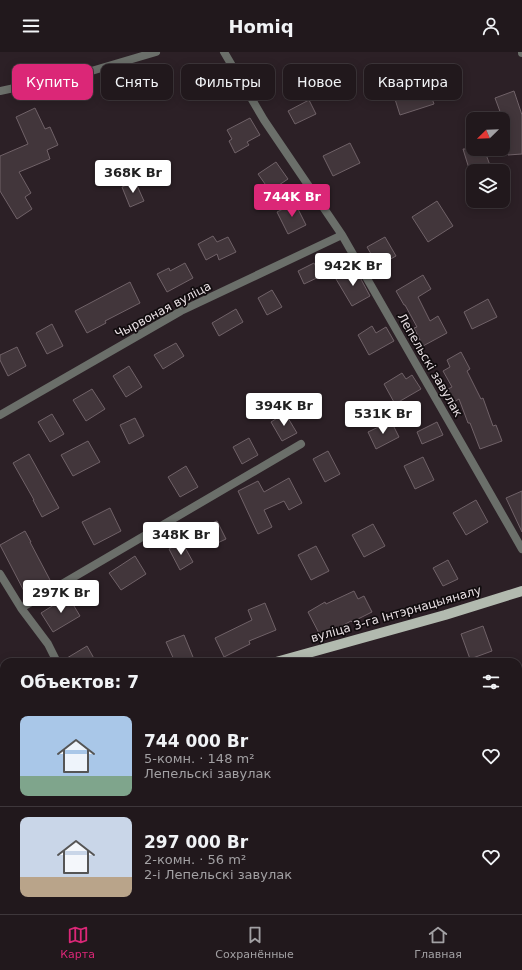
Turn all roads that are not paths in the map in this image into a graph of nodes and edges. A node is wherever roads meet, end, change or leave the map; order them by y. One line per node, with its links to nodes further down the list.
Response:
1 (156, 52): 3 (street)
2 (224, 52): 4 (street, Лепельскі завулак)
3 (0, 91)
4 (342, 235): 5 (street, Чырвоная вуліца); 7 (street, Лепельскі завулак)
5 (0, 415)
6 (301, 444): 10 (street)
7 (522, 549)
8 (0, 574): 10 (street)
9 (522, 591): 12 (main road, вуліца 3-га Інтэрнацыяналу)
10 (21, 608): 11 (street)
11 (55, 658)
12 (290, 658)

